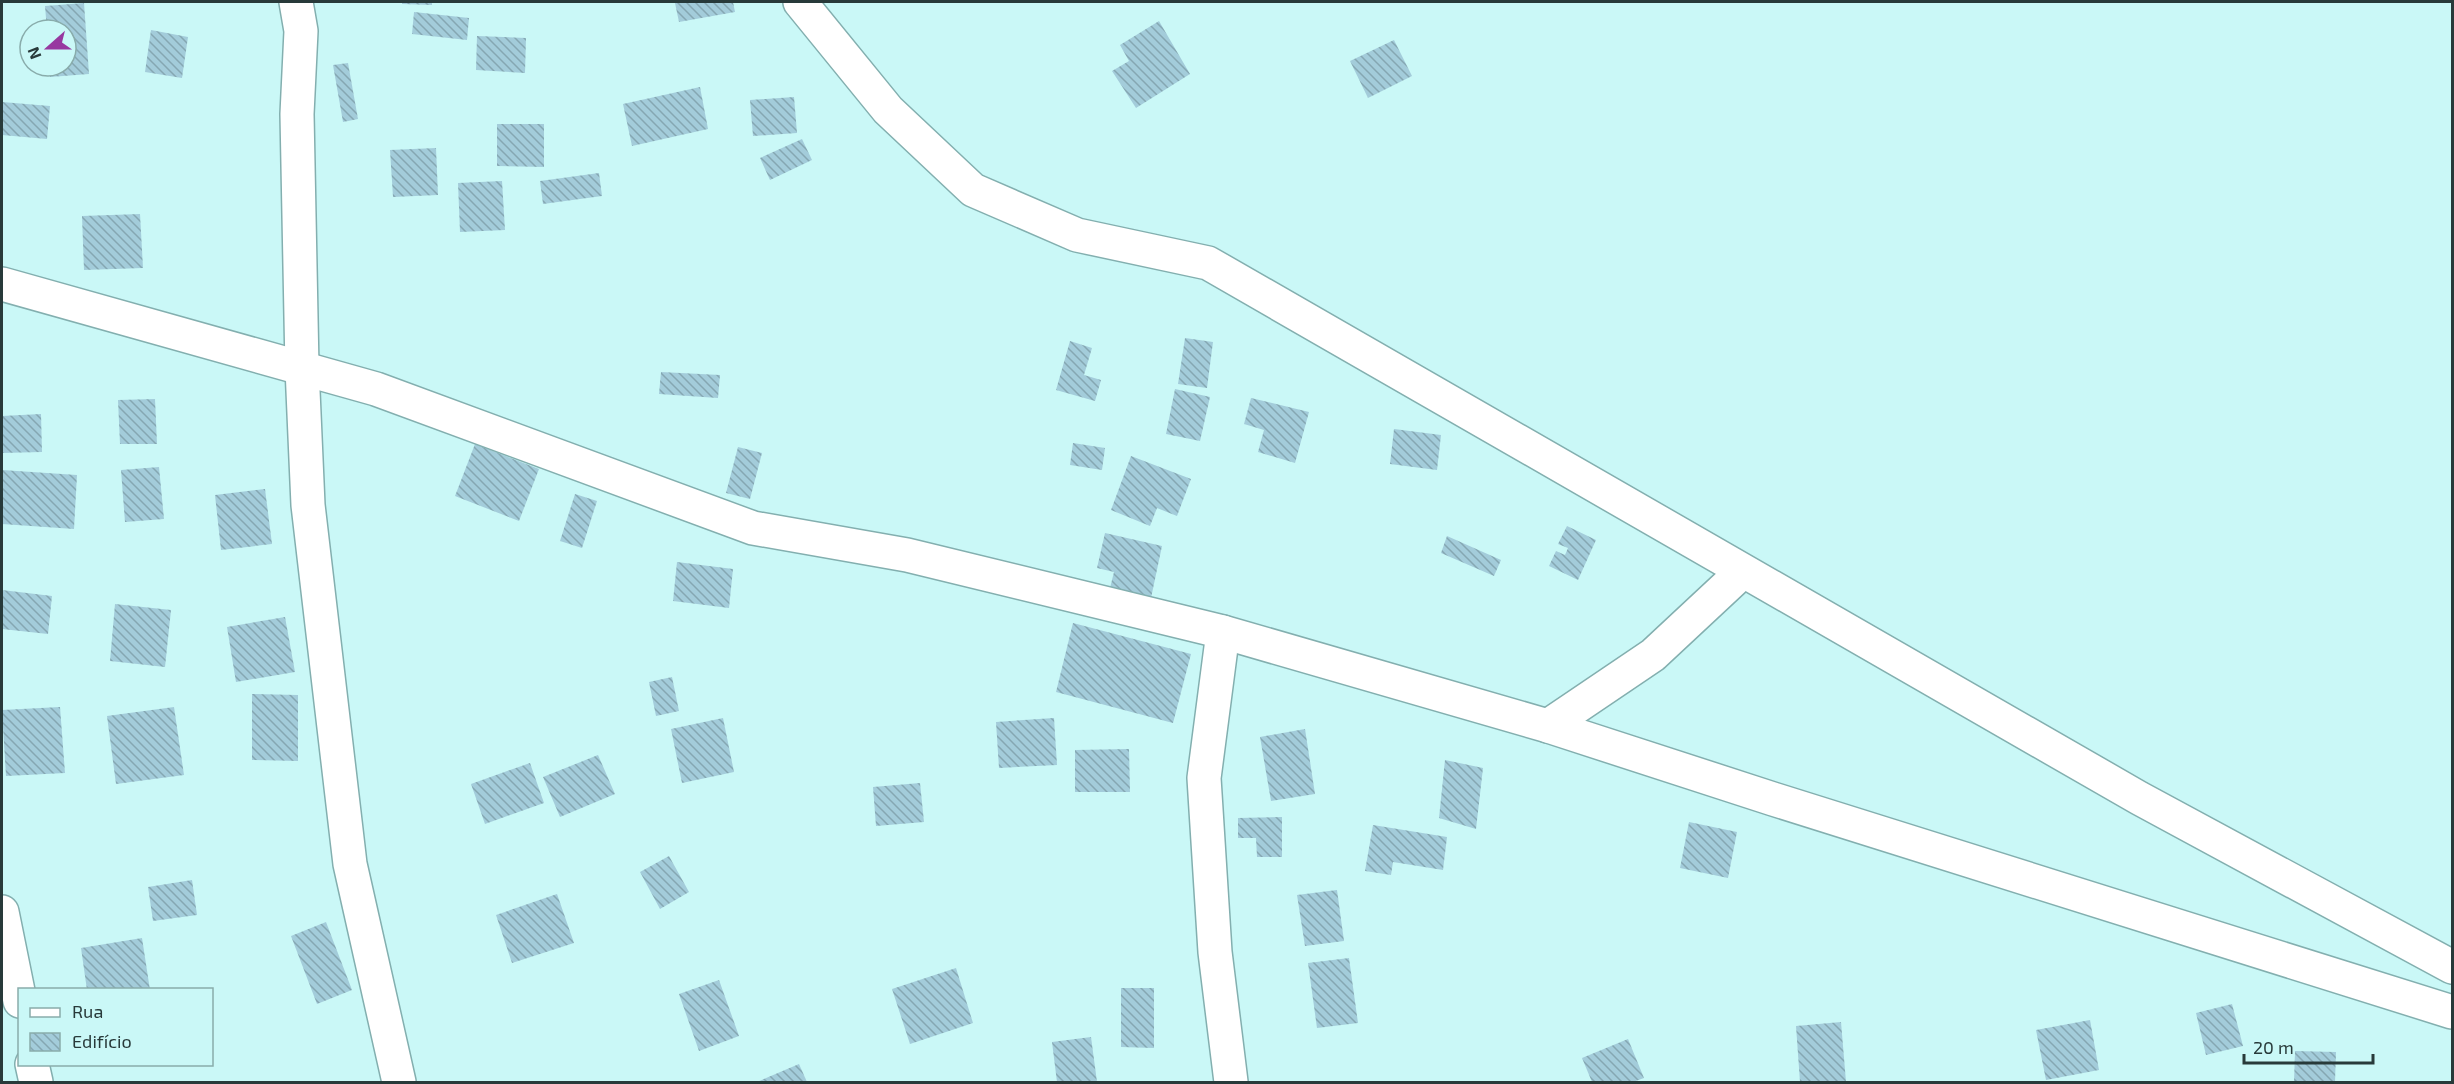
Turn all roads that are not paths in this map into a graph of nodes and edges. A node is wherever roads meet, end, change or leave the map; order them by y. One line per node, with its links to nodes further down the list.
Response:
1 (296, 2): 4 (street)
2 (800, 2): 5 (street)
3 (2, 284): 4 (street)
4 (302, 368): 6 (street); 14 (street)
5 (1742, 572): 7 (street); 9 (street)
6 (1223, 632): 7 (street); 15 (street)
7 (1548, 726): 11 (street)
8 (2, 912): 10 (street)
9 (2452, 967)
10 (18, 991)
11 (2452, 1012)
12 (32, 1066): 13 (street)
13 (36, 1083)
14 (399, 1083)
15 (1231, 1083)

